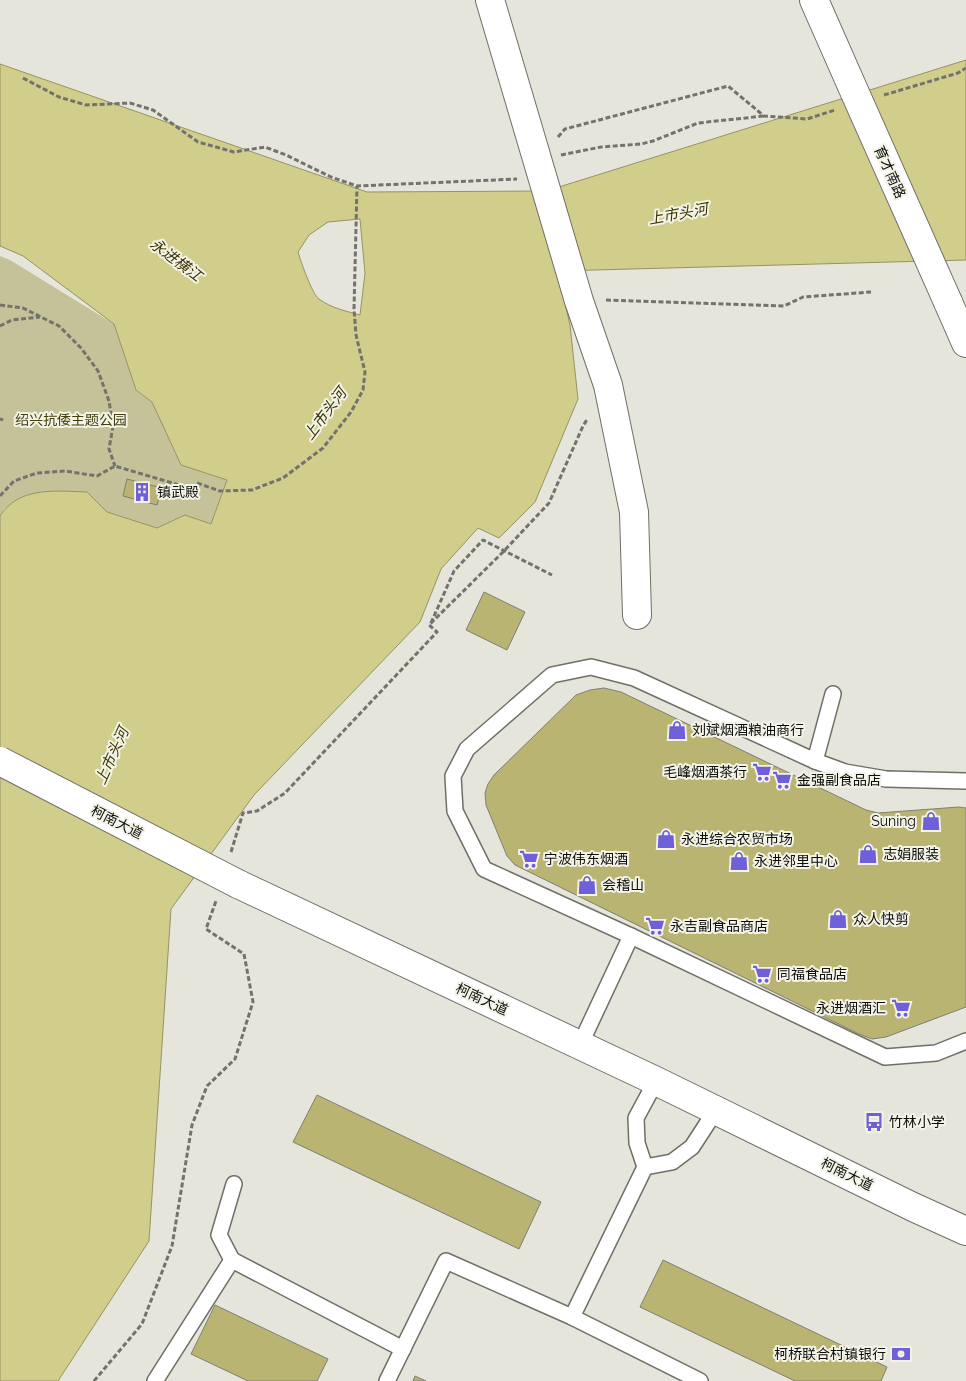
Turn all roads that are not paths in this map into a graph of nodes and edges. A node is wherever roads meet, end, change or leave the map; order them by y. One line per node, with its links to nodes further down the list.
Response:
1 (490, 0): 4 (main road)
2 (814, 0): 3 (main road, 育才南路, bridge)
3 (966, 343)
4 (637, 616)
5 (833, 694): 7 (lane)
6 (0, 761): 11 (main road, 柯南大道, bridge)
7 (815, 761): 8 (lane); 9 (lane)
8 (966, 781)
9 (631, 936): 10 (lane); 11 (lane)
10 (966, 1041)
11 (580, 1045): 12 (main road, 柯南大道)
12 (656, 1081): 13 (main road, 柯南大道); 14 (lane)
13 (716, 1110): 14 (lane); 16 (main road, 柯南大道)
14 (645, 1167): 18 (lane)
15 (234, 1184): 17 (lane)
16 (966, 1231)
17 (232, 1260): 19 (lane); 20 (lane)
18 (572, 1318): 19 (lane); 22 (lane)
19 (403, 1349): 21 (lane)
20 (155, 1381)
21 (387, 1381)
22 (700, 1381)

